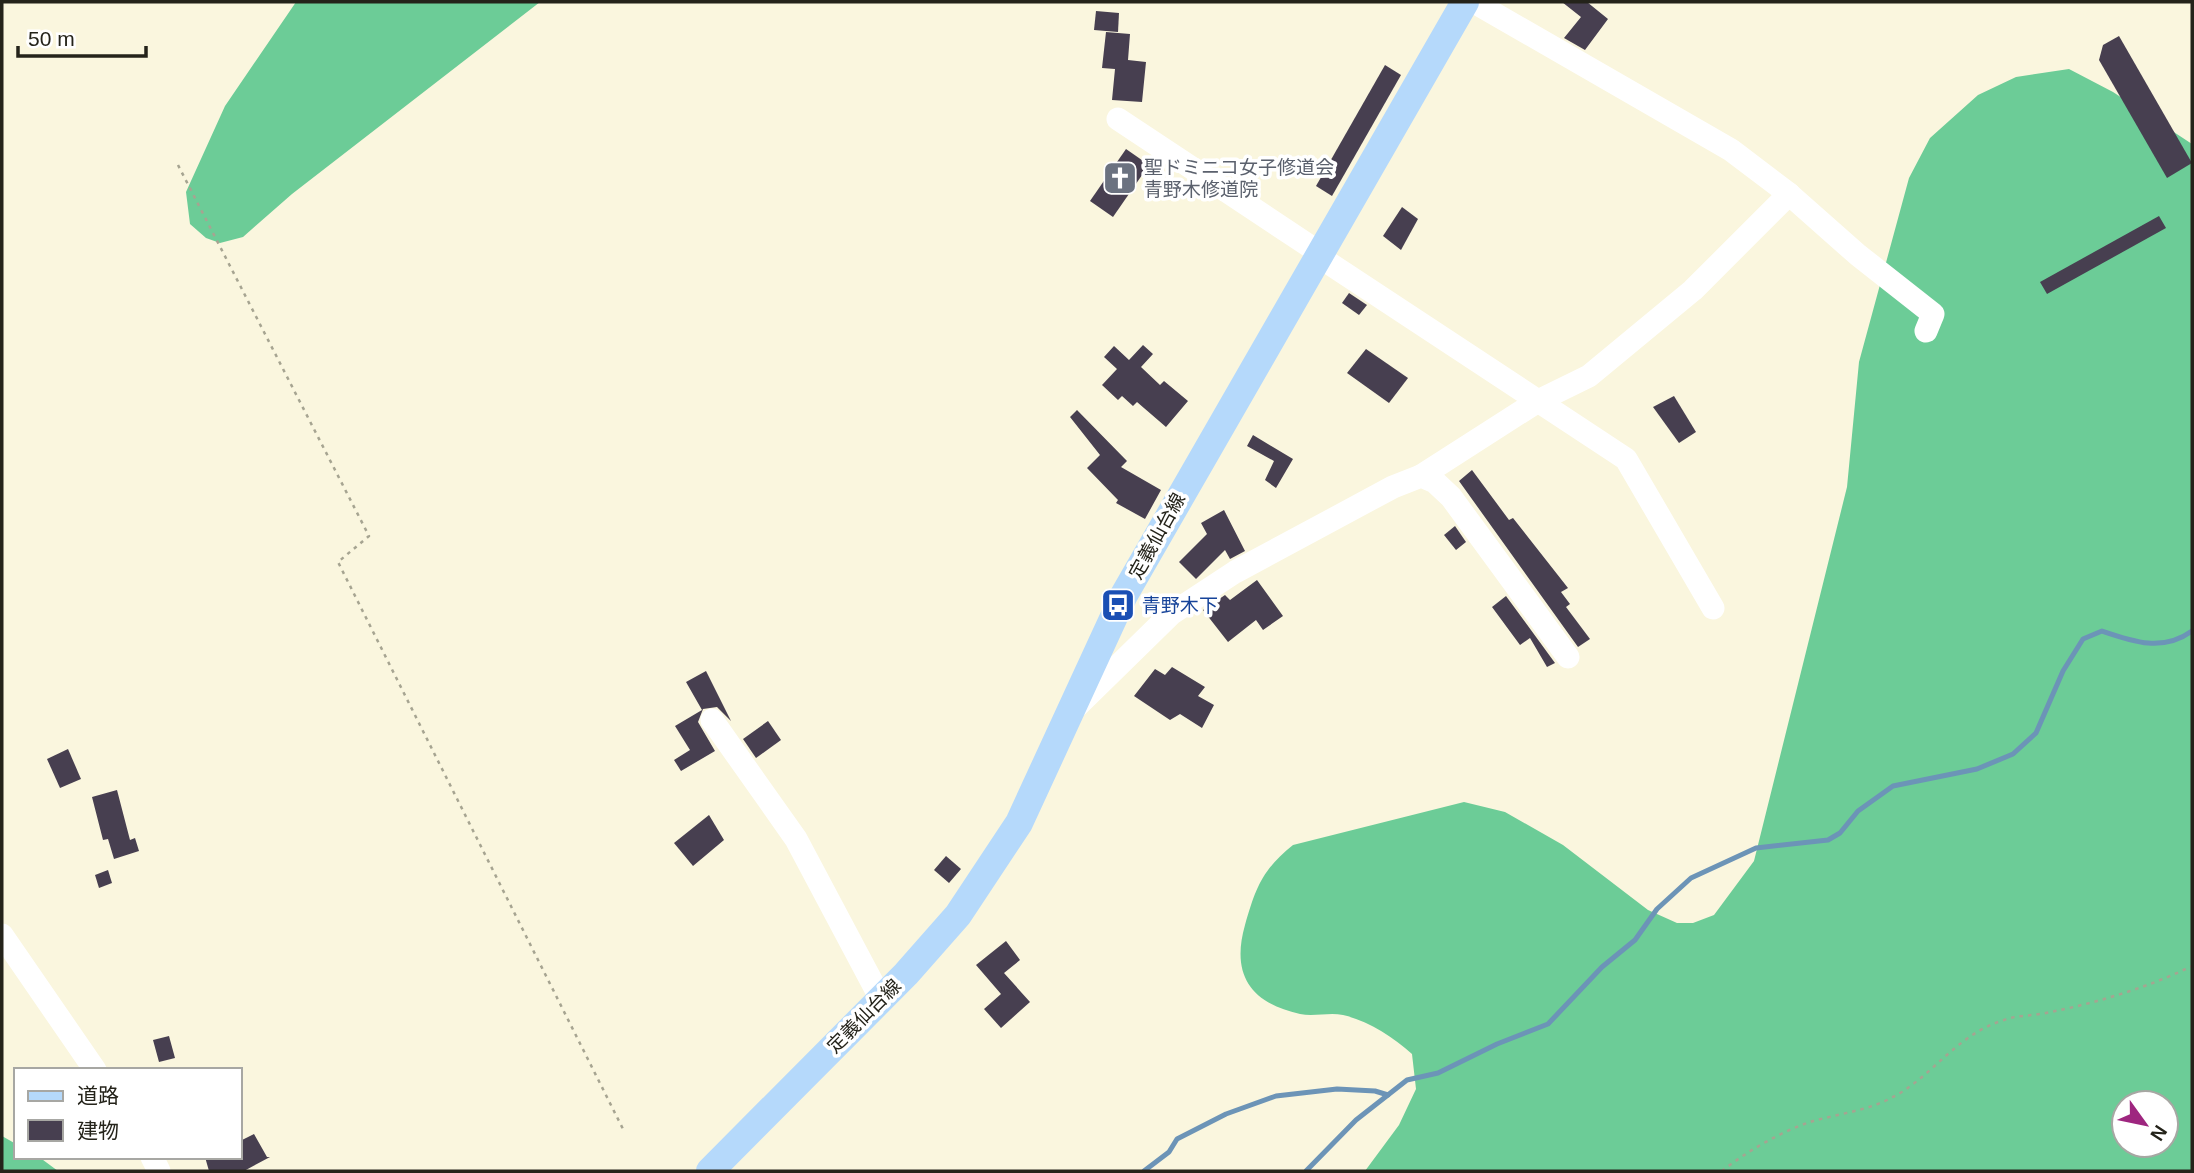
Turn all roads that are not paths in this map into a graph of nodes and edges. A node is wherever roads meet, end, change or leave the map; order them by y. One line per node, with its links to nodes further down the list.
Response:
1 (1465, 2): 5 (main road, 定義仙台線)
2 (1474, 2): 4 (street)
3 (1118, 119): 5 (street)
4 (1789, 194): 6 (street); 7 (street)
5 (1319, 254): 7 (street); 11 (main road, 定義仙台線)
6 (1926, 331)
7 (1538, 401): 8 (street); 9 (street)
8 (1421, 475): 10 (street); 11 (street)
9 (1713, 608)
10 (1568, 657)
11 (1070, 713): 14 (main road, 定義仙台線)
12 (712, 720): 14 (street)
13 (2, 935): 15 (street)
14 (881, 999): 16 (main road, 定義仙台線)
15 (94, 1068)
16 (719, 1168)

